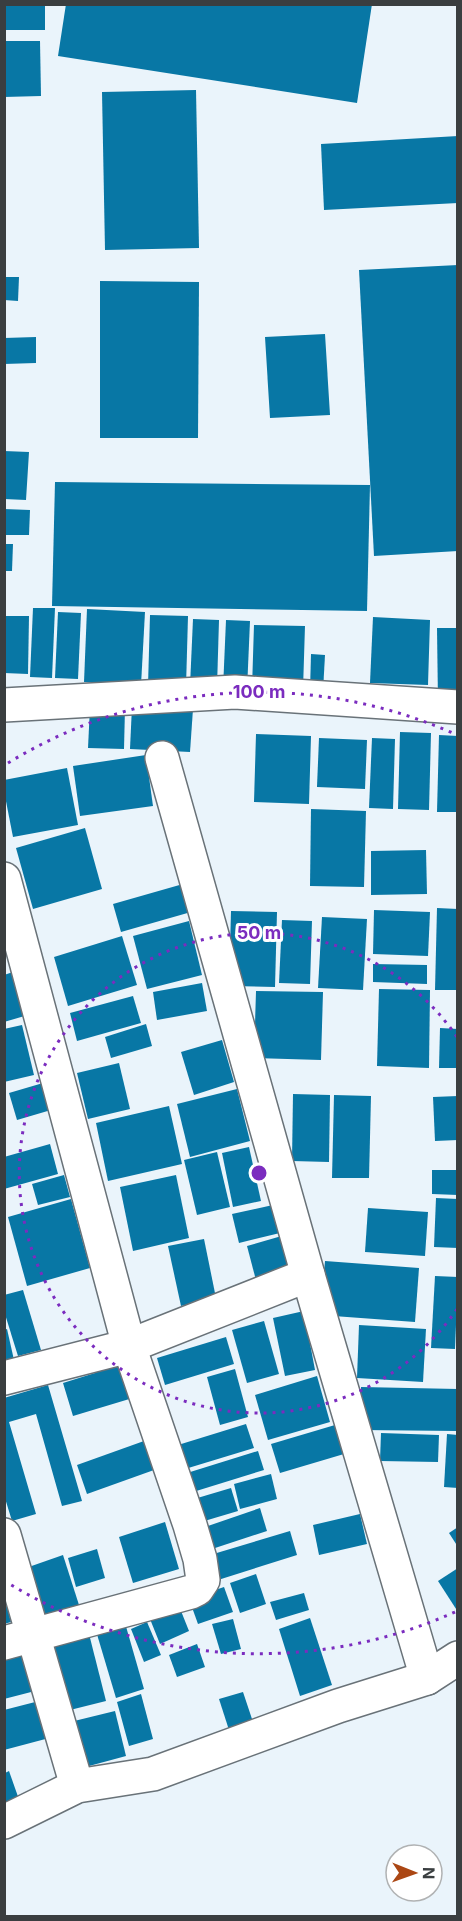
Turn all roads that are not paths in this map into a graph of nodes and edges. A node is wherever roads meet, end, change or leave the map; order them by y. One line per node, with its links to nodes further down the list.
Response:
1 (4, 705): 2 (street)
2 (458, 707)
3 (162, 758): 5 (street)
4 (4, 879): 6 (street)
5 (308, 1275): 6 (street); 11 (street)
6 (129, 1346): 7 (street); 9 (street)
7 (4, 1378)
8 (4, 1535): 9 (street)
9 (19, 1639): 12 (street)
10 (458, 1658): 11 (street)
11 (428, 1678): 12 (street)
12 (77, 1786): 13 (street)
13 (4, 1822)

